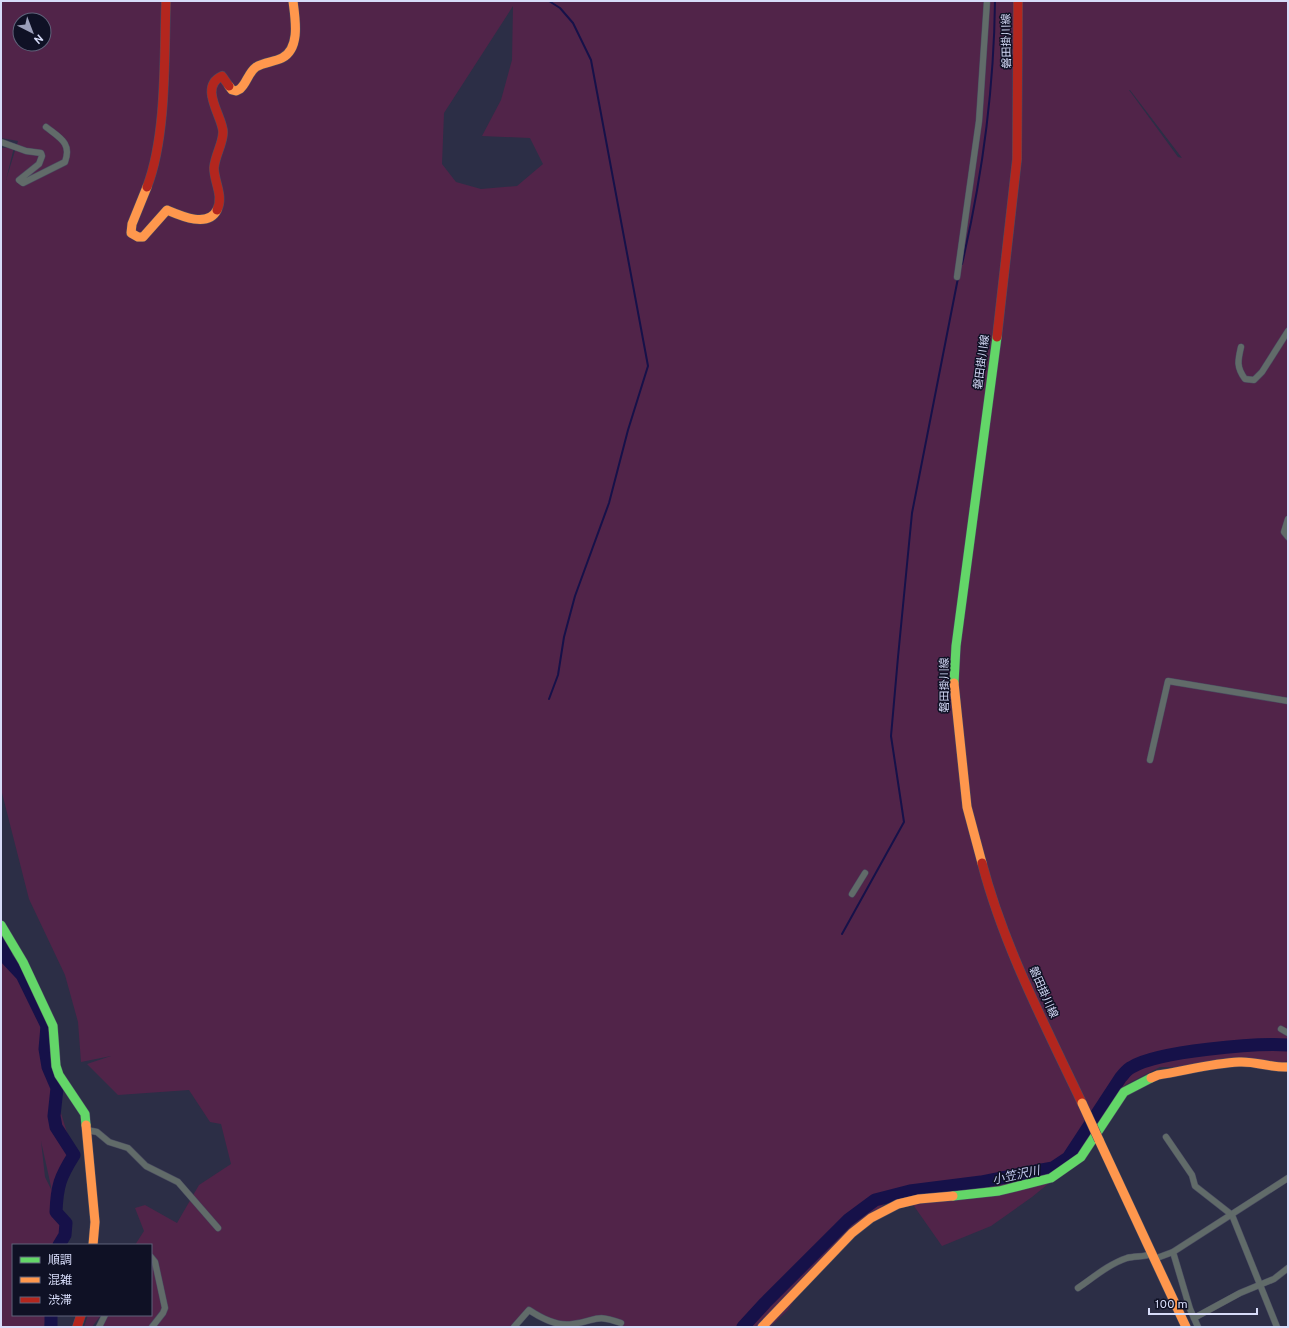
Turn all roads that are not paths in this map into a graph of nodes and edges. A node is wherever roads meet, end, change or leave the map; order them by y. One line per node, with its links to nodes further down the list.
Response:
1 (166, 1): 2 (street)
2 (292, 1)
3 (987, 1): 7 (street)
4 (1018, 1): 27 (street, 磐田掛川線, bridge)
5 (46, 127): 6 (street)
6 (1, 142)
7 (956, 277)
8 (1288, 331): 9 (street)
9 (1241, 347)
10 (1288, 519): 11 (street)
11 (1288, 537)
12 (1288, 701): 13 (street)
13 (1150, 760)
14 (865, 872): 15 (street)
15 (852, 894)
16 (1, 925): 20 (street)
17 (1281, 1029): 18 (street)
18 (1288, 1033)
19 (1288, 1067): 40 (street)
20 (87, 1130): 24 (street); 25 (street)
21 (1166, 1137): 23 (street)
22 (1288, 1178): 23 (street)
23 (1232, 1215): 26 (street); 30 (street)
24 (218, 1228)
25 (93, 1244)
26 (1173, 1252): 27 (street); 34 (street)
27 (1153, 1257): 31 (street); 41 (street, 磐田掛川線)
28 (152, 1258): 38 (street)
29 (1288, 1268): 30 (street)
30 (1260, 1284): 34 (street); 43 (street)
31 (1078, 1288)
32 (81, 1316): 36 (street)
33 (104, 1316): 37 (street)
34 (1194, 1318): 42 (street)
35 (620, 1326): 39 (street)
36 (77, 1327)
37 (99, 1327)
38 (152, 1327)
39 (514, 1327)
40 (762, 1327)
41 (1186, 1327)
42 (1198, 1327)
43 (1277, 1327)

